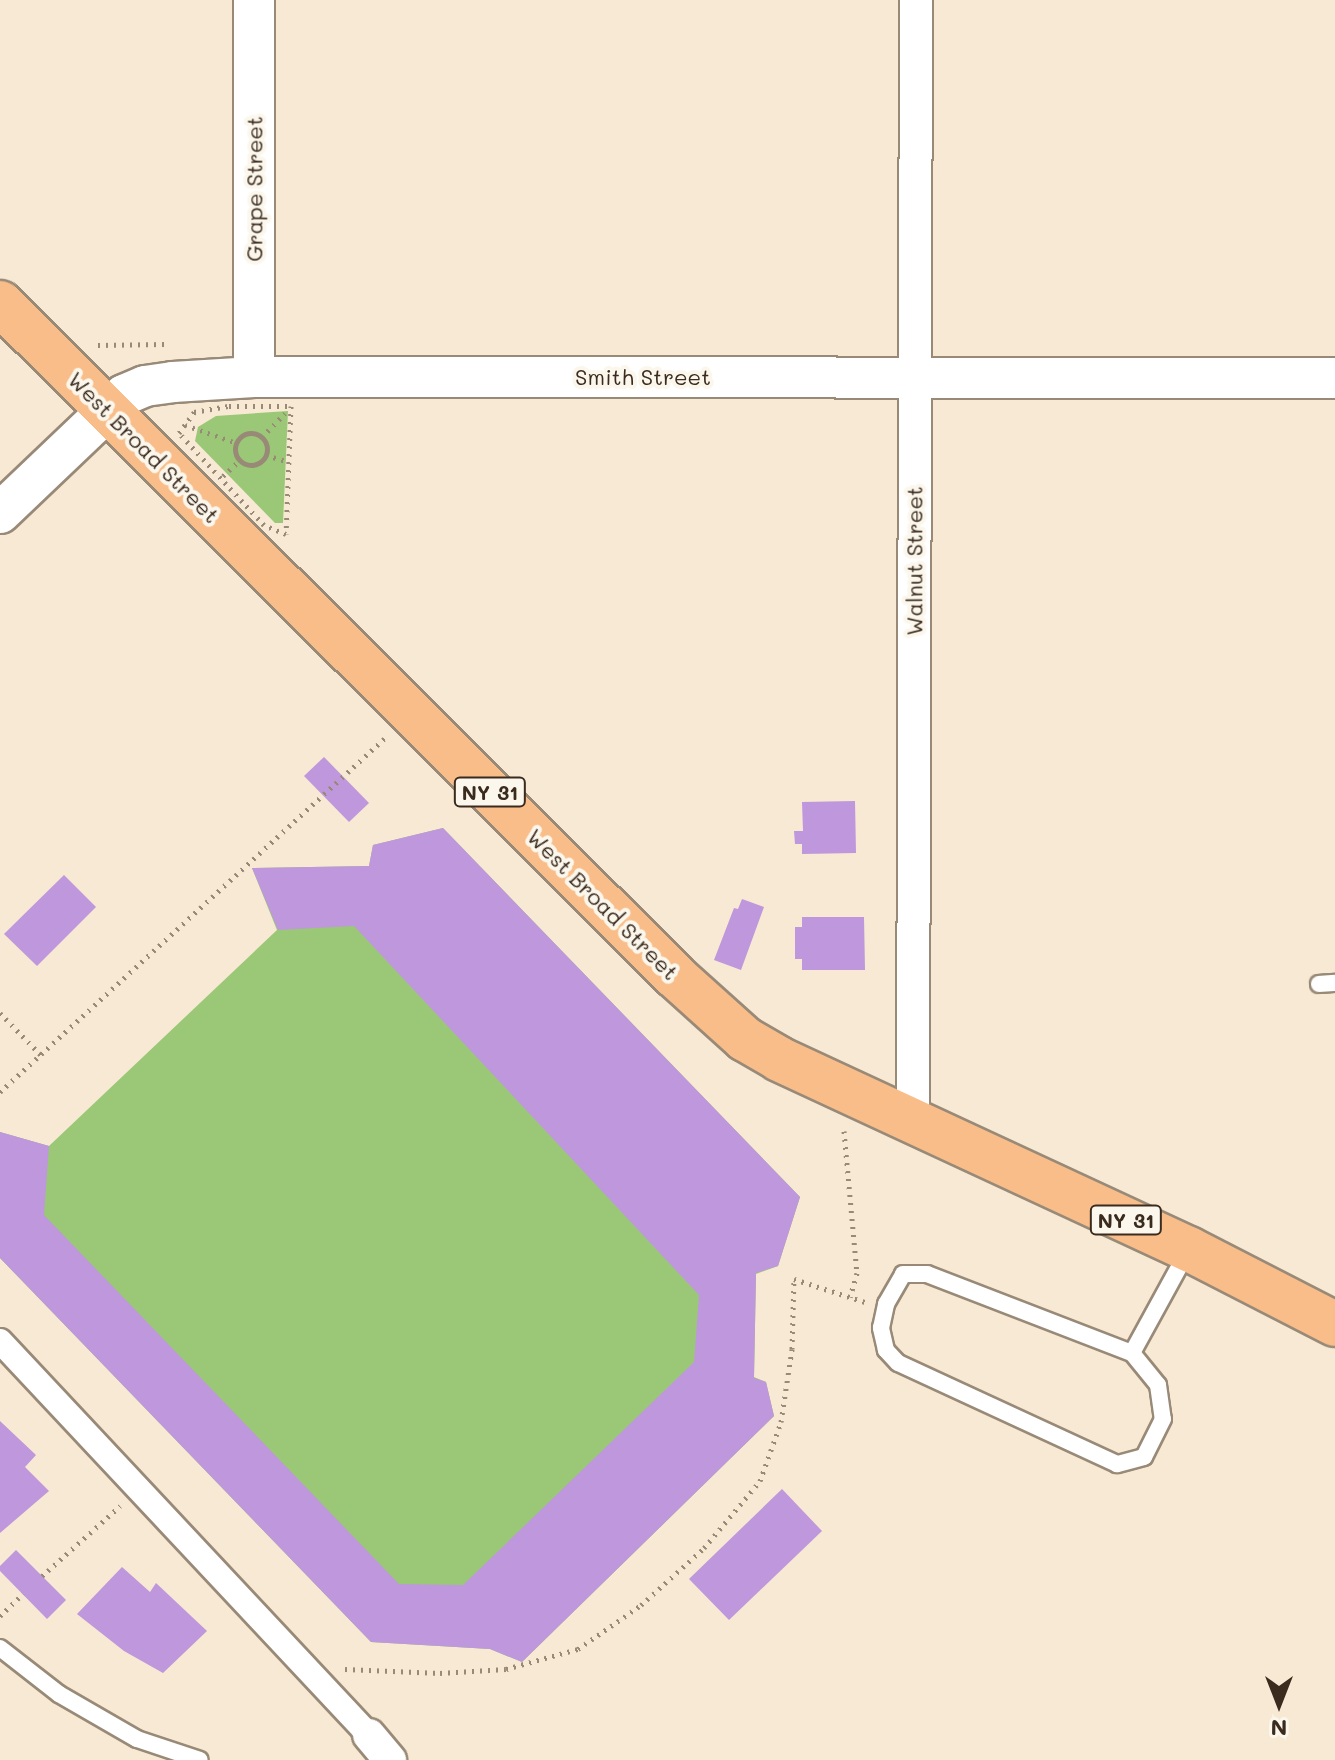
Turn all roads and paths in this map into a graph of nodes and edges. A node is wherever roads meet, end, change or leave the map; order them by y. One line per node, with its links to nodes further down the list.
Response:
1 (254, 0): 5 (street, Grape Street)
2 (916, 0): 4 (street, Walnut Street)
3 (0, 303): 8 (main road, West Broad Street / NY 31)
4 (915, 376): 5 (street, Smith Street); 6 (street, Smith Street); 22 (street, Walnut Street)
5 (254, 377): 8 (street, Smith Street)
6 (1335, 378)
7 (291, 406): 9 (path); 10 (path); 15 (path)
8 (106, 409): 16 (street, Smith Street); 17 (main road, West Broad Street / NY 31)
9 (184, 425): 11 (path); 15 (path)
10 (261, 437): 11 (path); 12 (path)
11 (237, 443): 13 (path)
12 (266, 455): 13 (path); 14 (path)
13 (240, 460): 15 (path)
14 (286, 461)
15 (221, 478)
16 (0, 513)
17 (411, 713): 19 (path); 20 (main road, West Broad Street / NY 31)
18 (0, 1013): 19 (path)
19 (41, 1055): 21 (path)
20 (840, 1088): 22 (main road, West Broad Street / NY 31); 24 (path)
21 (0, 1092)
22 (913, 1122): 23 (main road, West Broad Street / NY 31)
23 (1189, 1249): 26 (main road, West Broad Street / NY 31); 28 (lane)
24 (850, 1297): 25 (path); 34 (path)
25 (872, 1304)
26 (1335, 1324)
27 (0, 1341): 29 (street)
28 (1132, 1353): 28 (lane)
29 (138, 1489): 30 (path); 34 (street)
30 (42, 1576)
31 (23, 1594): 32 (path)
32 (0, 1616)
33 (0, 1648): 36 (lane)
34 (304, 1667): 35 (street)
35 (369, 1735): 37 (street)
36 (200, 1760)
37 (390, 1760)

